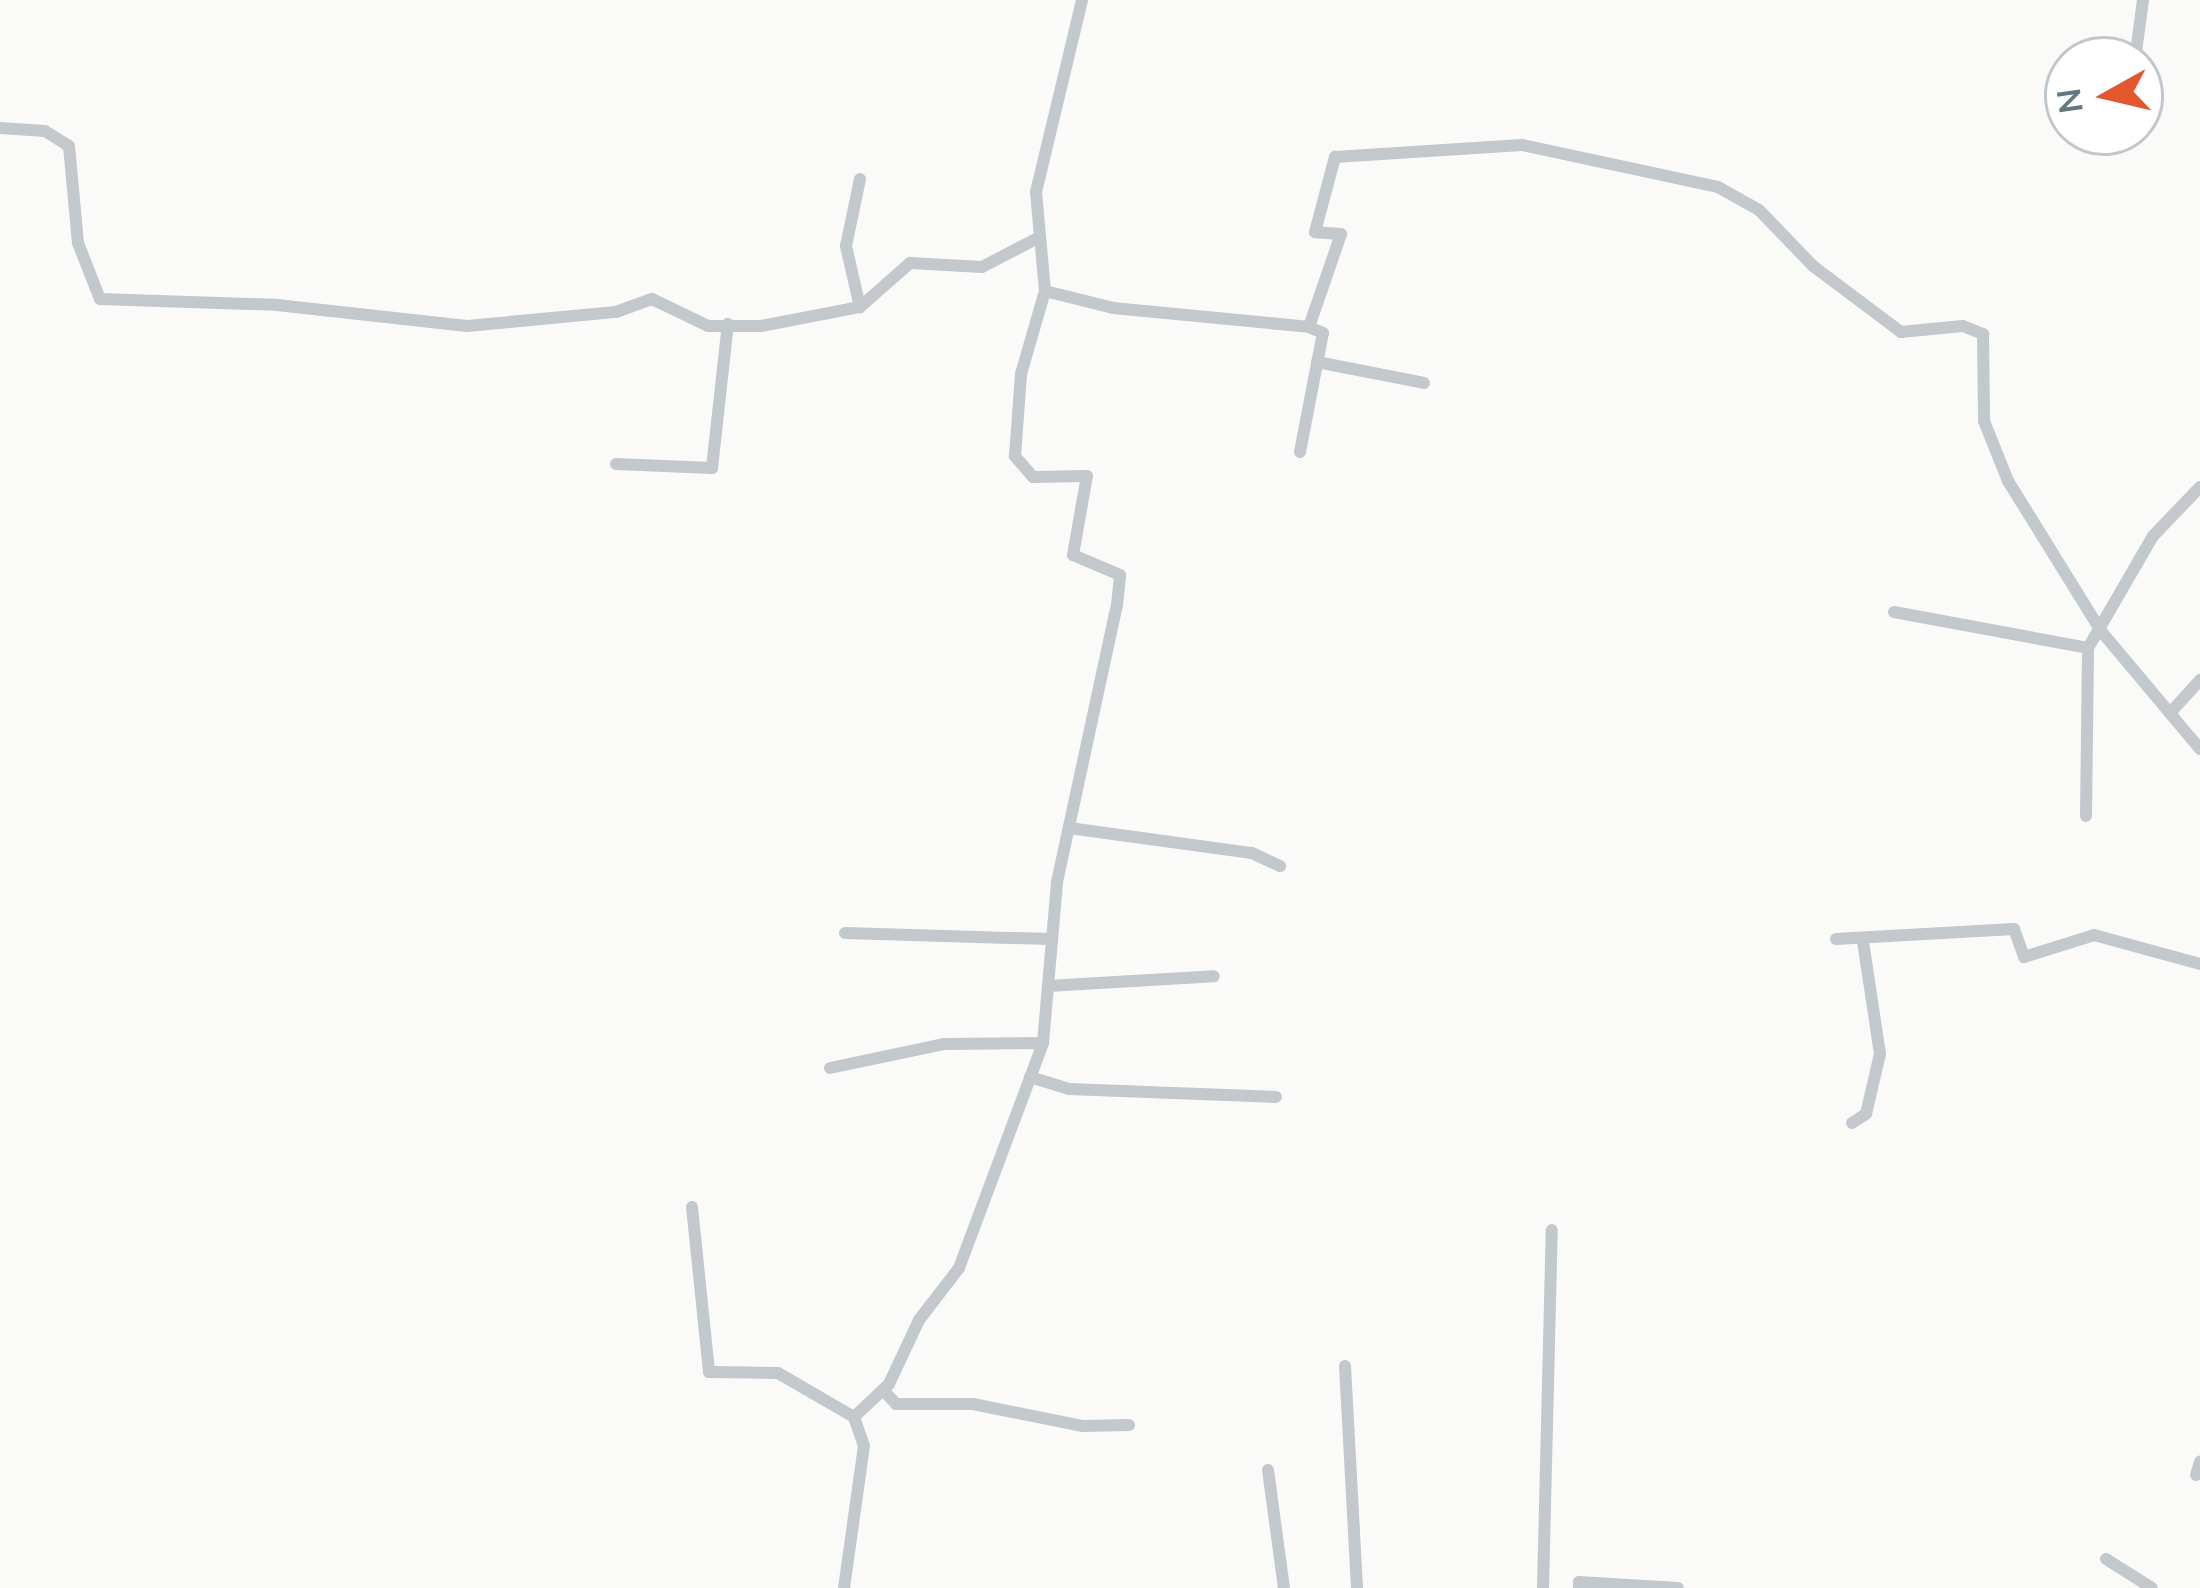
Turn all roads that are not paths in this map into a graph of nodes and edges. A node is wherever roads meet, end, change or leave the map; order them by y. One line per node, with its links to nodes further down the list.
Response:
1 (1082, 0): 6 (street)
2 (2143, 0): 3 (street)
3 (2138, 36)
4 (0, 128): 9 (street)
5 (860, 179): 8 (street)
6 (1038, 238): 7 (street); 8 (street)
7 (1046, 290): 10 (street); 23 (street)
8 (860, 307): 9 (street)
9 (728, 324): 14 (street)
10 (1309, 328): 11 (street); 17 (street)
11 (1317, 362): 12 (street); 13 (street)
12 (1424, 383)
13 (1300, 452)
14 (616, 464)
15 (2200, 487): 17 (street)
16 (1894, 612): 18 (street)
17 (2101, 631): 18 (street); 20 (street)
18 (2088, 648): 22 (street)
19 (2200, 680): 20 (street)
20 (2170, 713): 21 (street)
21 (2200, 749)
22 (2086, 816)
23 (1069, 828): 24 (street); 27 (street)
24 (1280, 866)
25 (845, 933): 27 (street)
26 (1836, 938): 28 (street)
27 (1051, 939): 31 (street)
28 (1862, 942): 29 (street); 36 (street)
29 (2200, 964)
30 (1214, 976): 31 (street)
31 (1048, 986): 32 (street)
32 (1043, 1043): 33 (street); 34 (street)
33 (830, 1068)
34 (1030, 1078): 35 (street); 40 (street)
35 (1276, 1097)
36 (1852, 1123)
37 (692, 1207): 41 (street)
38 (1552, 1230): 48 (street)
39 (1345, 1366): 47 (street)
40 (883, 1390): 41 (street); 42 (street)
41 (854, 1417): 45 (street)
42 (1130, 1425)
43 (1268, 1470): 46 (street)
44 (2106, 1559): 51 (street)
45 (844, 1588)
46 (1284, 1588)
47 (1357, 1588)
48 (1543, 1588)
49 (1579, 1588): 50 (street)
50 (1678, 1588)
51 (2152, 1588)

